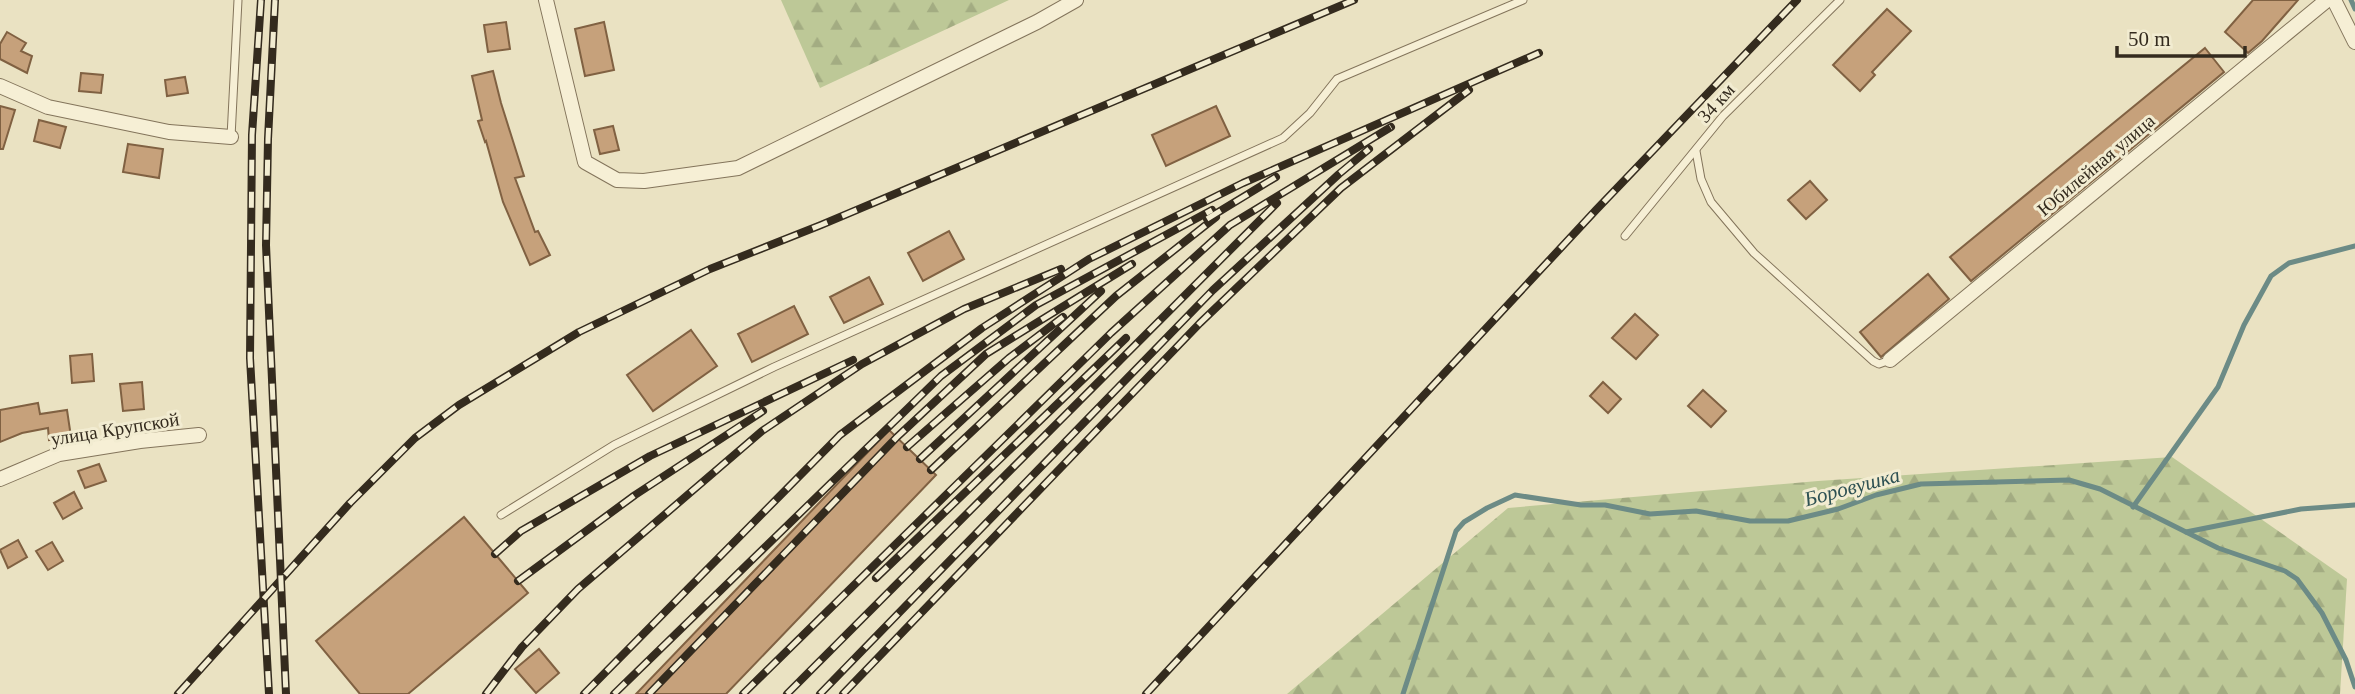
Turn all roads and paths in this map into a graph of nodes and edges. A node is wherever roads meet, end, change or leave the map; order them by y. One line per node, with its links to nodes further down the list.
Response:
1 (238, 0): 10 (lane)
2 (546, 0): 3 (street)
3 (1076, 0)
4 (1523, 0): 16 (lane)
5 (1840, 0): 11 (lane, 34 км)
6 (2327, 0): 13 (street, Юбилейная улица)
7 (2334, 0): 8 (street)
8 (2355, 42)
9 (0, 86): 10 (street)
10 (231, 137)
11 (1696, 151): 12 (lane, 34 км); 13 (lane)
12 (1625, 236)
13 (1890, 360)
14 (199, 435): 15 (street, улица Крупской)
15 (0, 479)
16 (501, 515)

